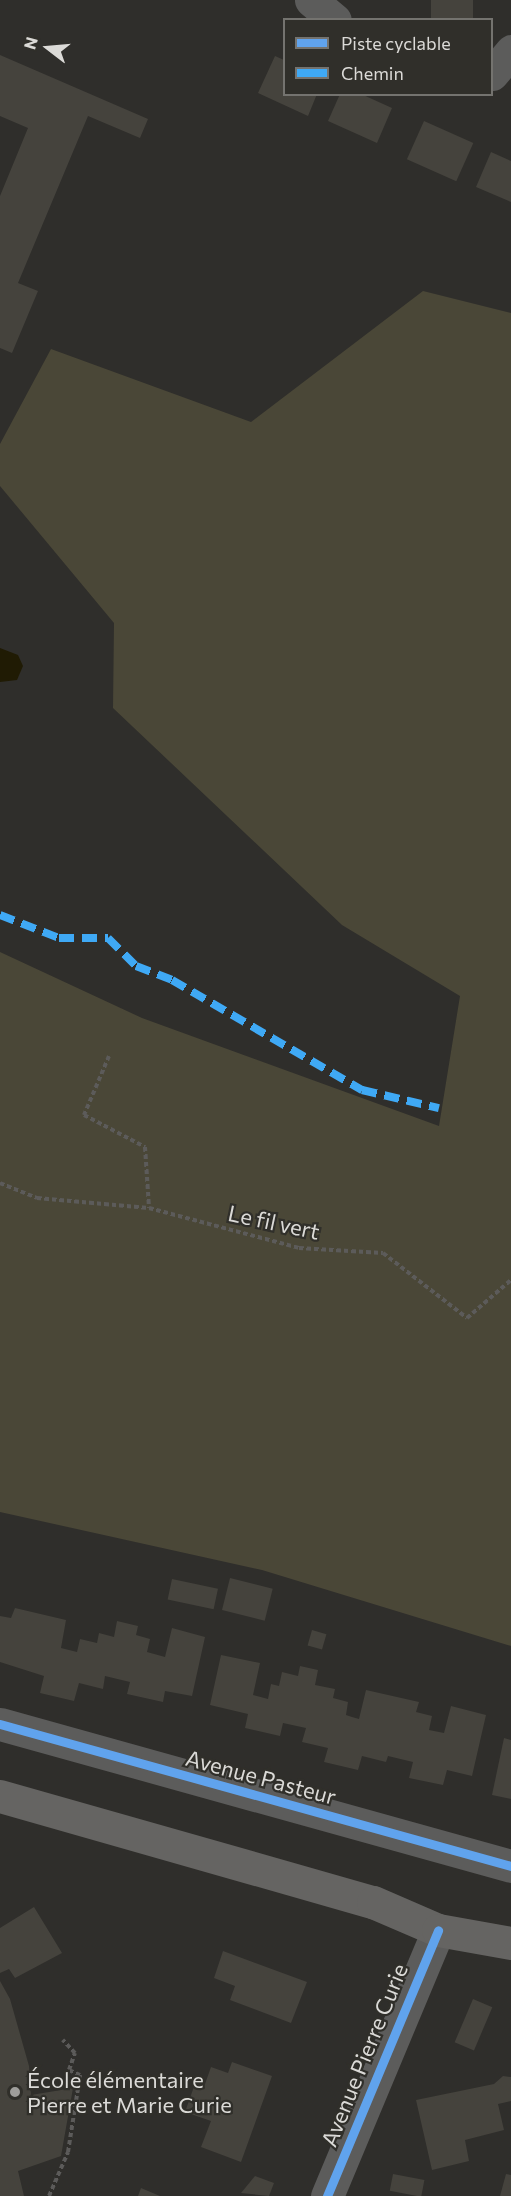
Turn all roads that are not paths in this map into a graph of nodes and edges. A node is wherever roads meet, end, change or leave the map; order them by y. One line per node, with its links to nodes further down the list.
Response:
1 (311, 0): 2 (street)
2 (333, 18)
3 (511, 51): 4 (street)
4 (493, 73)
5 (0, 1725): 7 (street, Avenue Pasteur)
6 (0, 1796): 8 (main road)
7 (511, 1866)
8 (438, 1930): 9 (main road); 10 (street, Avenue Pierre Curie)
9 (511, 1943)
10 (327, 2196)

